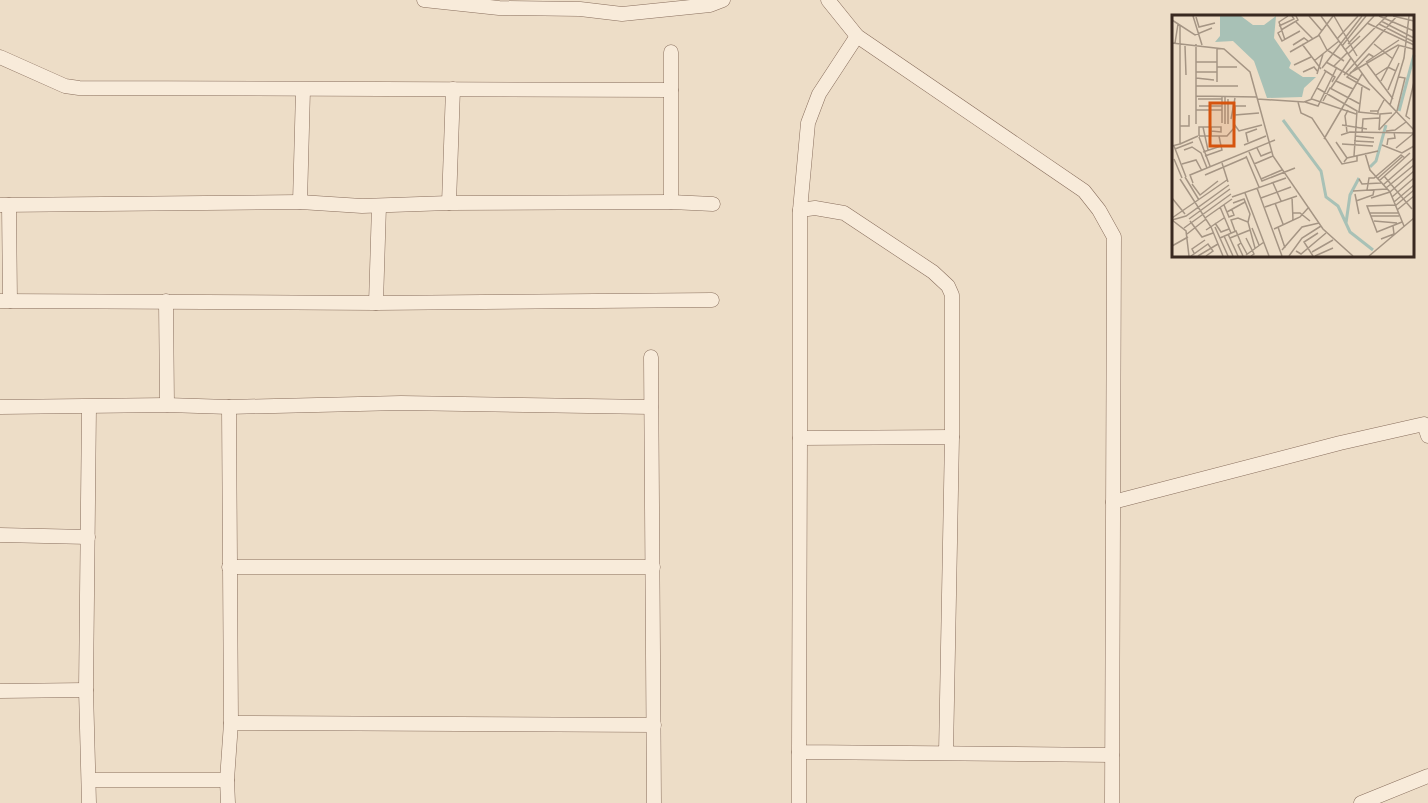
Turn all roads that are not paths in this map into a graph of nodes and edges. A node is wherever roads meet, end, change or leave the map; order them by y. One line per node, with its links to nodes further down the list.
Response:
1 (424, 0): 4 (street)
2 (723, 0): 5 (street)
3 (828, 0): 6 (street)
4 (553, 4): 5 (street)
5 (664, 4)
6 (857, 36): 18 (street); 32 (street)
7 (671, 52): 11 (street)
8 (0, 57): 10 (street)
9 (453, 89): 10 (street); 11 (street); 14 (street)
10 (303, 90): 12 (street)
11 (671, 90): 13 (street)
12 (300, 202): 16 (street); 17 (street)
13 (671, 202): 14 (street); 15 (street)
14 (449, 203): 17 (street)
15 (713, 204)
16 (4, 205): 20 (street)
17 (379, 206): 22 (street)
18 (800, 210): 30 (street); 31 (street)
19 (712, 300): 22 (street)
20 (5, 301): 21 (street)
21 (166, 301): 22 (street); 24 (street)
22 (376, 303)
23 (651, 357): 28 (street)
24 (167, 405): 26 (street); 27 (street)
25 (0, 407): 26 (street)
26 (89, 407): 34 (street)
27 (229, 407): 28 (street); 35 (street)
28 (651, 407): 36 (street)
29 (1427, 427): 32 (street)
30 (952, 437): 31 (street); 42 (street)
31 (800, 438): 41 (street)
32 (1113, 502): 43 (street)
33 (0, 535): 34 (street)
34 (87, 537): 37 (street)
35 (229, 567): 36 (street); 39 (street)
36 (653, 567): 40 (street)
37 (86, 690): 38 (street); 45 (street)
38 (0, 691)
39 (231, 723): 40 (street); 46 (street)
40 (654, 725): 49 (street)
41 (799, 752): 42 (street); 50 (street)
42 (946, 753): 43 (street)
43 (1112, 755): 51 (street)
44 (1428, 776): 52 (street)
45 (89, 780): 46 (street); 47 (street)
46 (227, 780): 48 (street)
47 (89, 803)
48 (228, 803)
49 (654, 803)
50 (799, 803)
51 (1112, 803)
52 (1361, 803)

